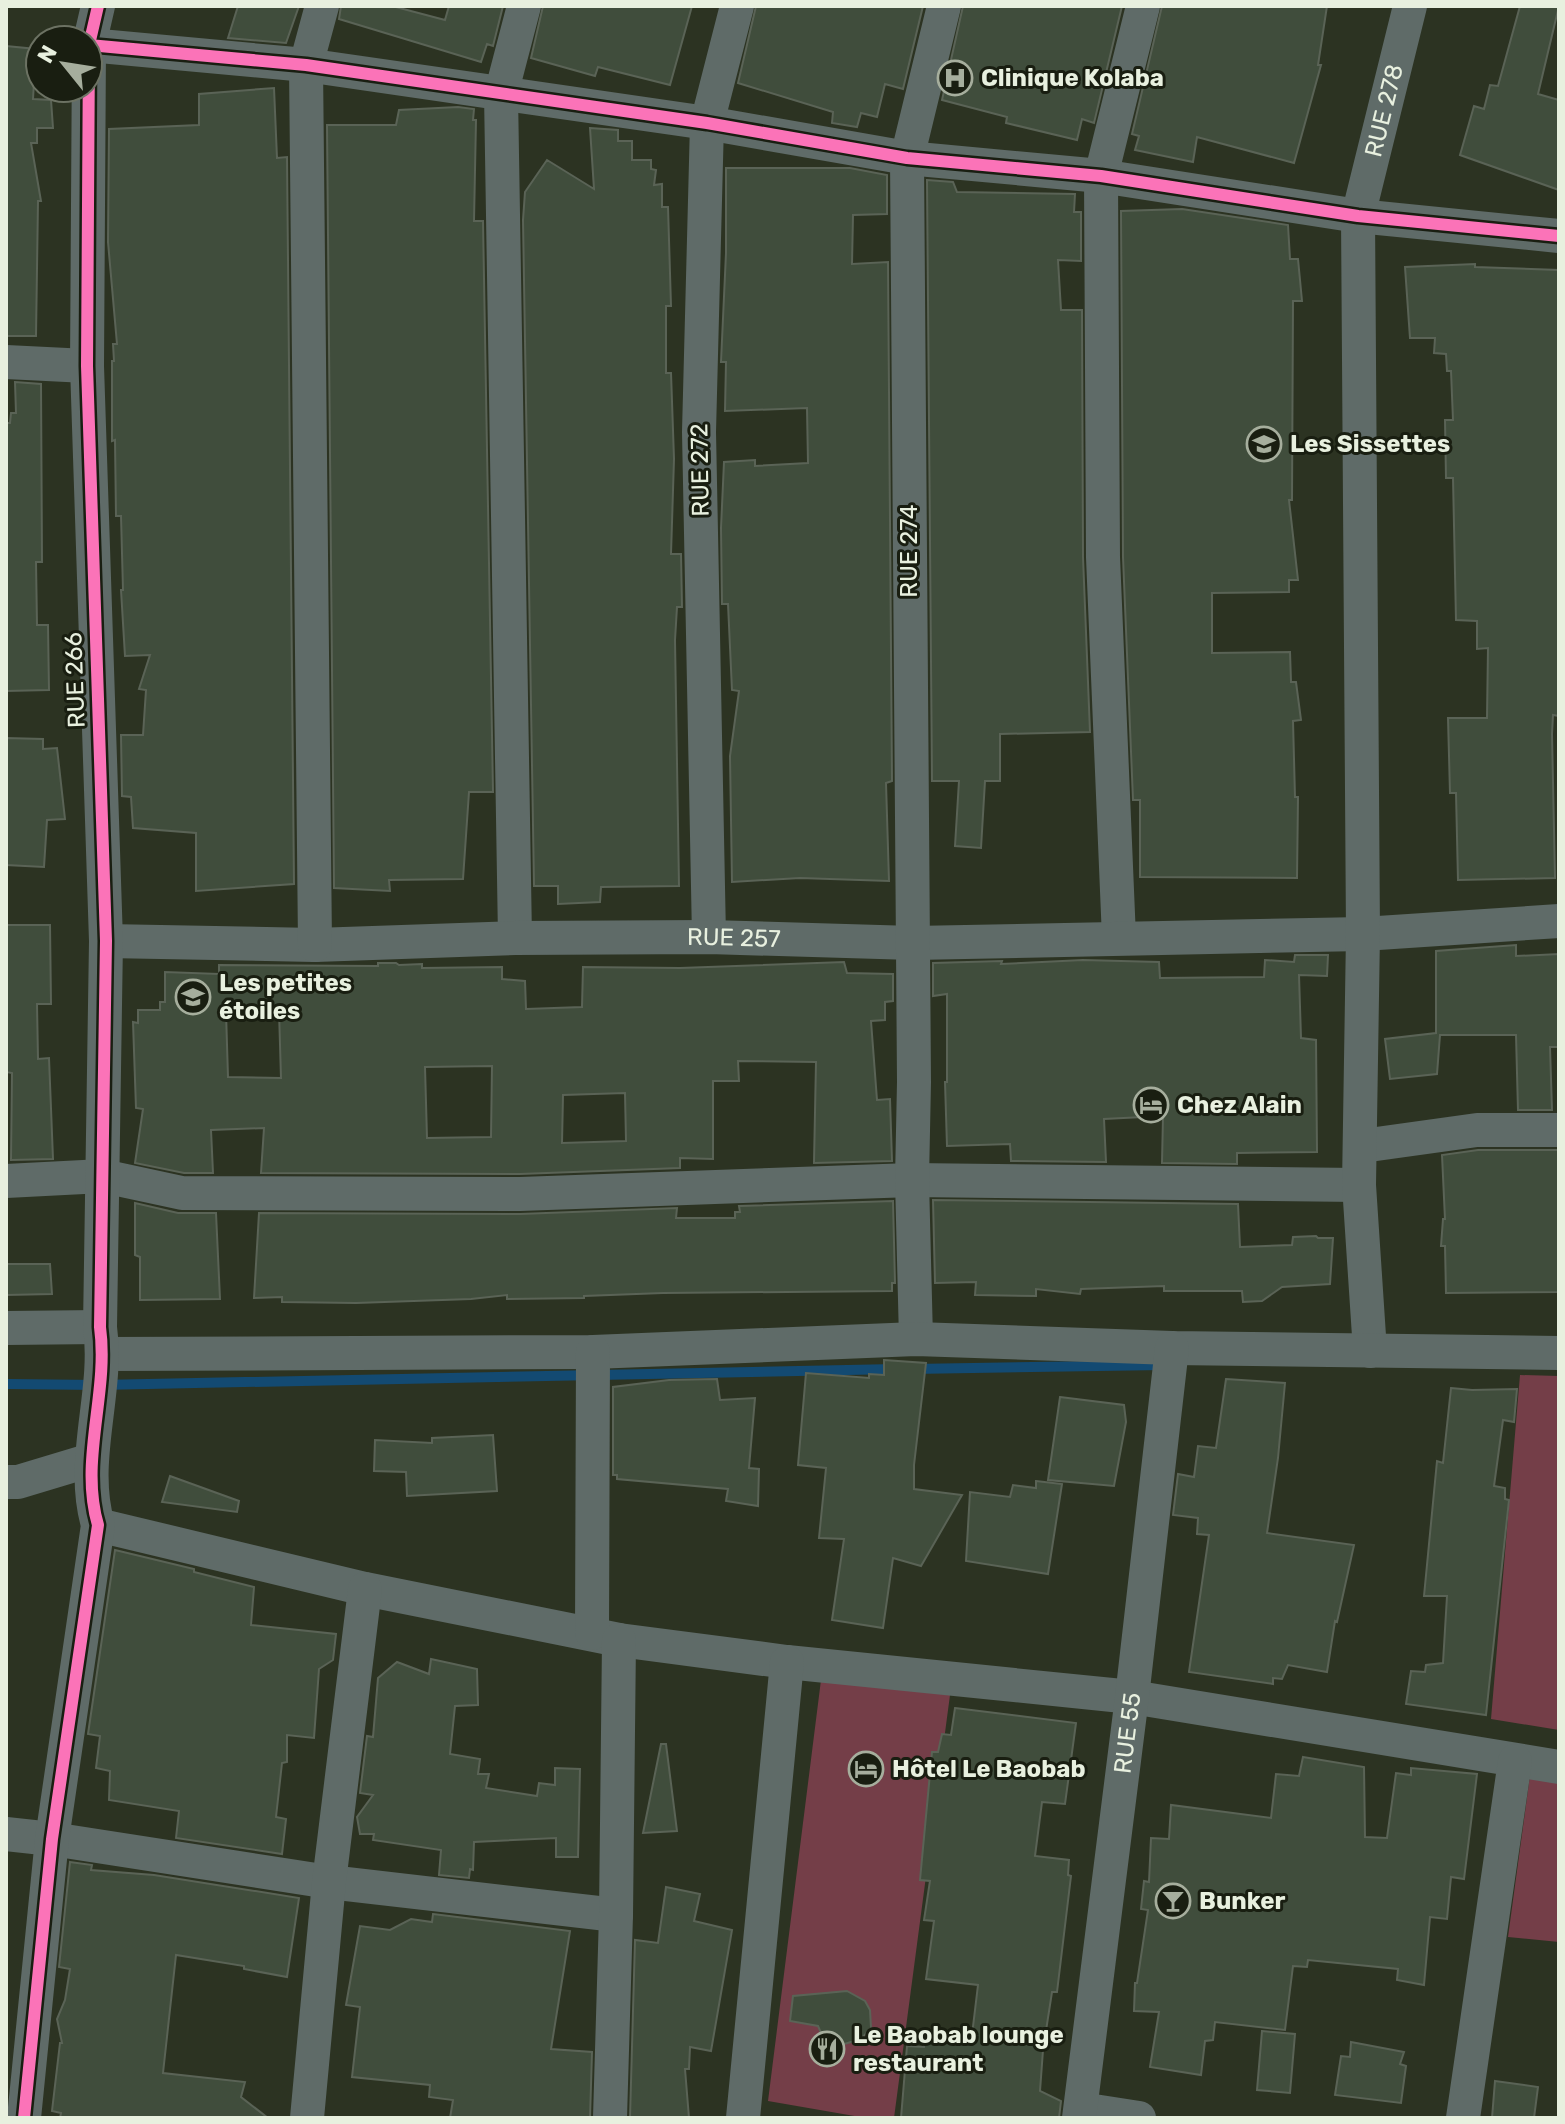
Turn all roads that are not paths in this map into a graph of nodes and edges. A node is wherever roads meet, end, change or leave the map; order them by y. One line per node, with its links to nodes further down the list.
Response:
1 (322, 6): 8 (street)
2 (524, 6): 9 (street)
3 (737, 6): 11 (street, RUE 272)
4 (944, 6): 12 (street, RUE 274)
5 (1143, 6): 13 (street)
6 (1410, 6): 14 (street, RUE 278)
7 (104, 46): 8 (street)
8 (306, 65): 9 (street); 25 (street)
9 (501, 94): 11 (street); 21 (street)
10 (89, 104): 17 (street, RUE 266)
11 (707, 123): 12 (street); 20 (street, RUE 272)
12 (907, 158): 13 (street); 24 (street, RUE 274)
13 (1101, 176): 14 (street); 22 (street)
14 (1358, 216): 15 (street); 19 (street, RUE 278)
15 (1559, 236)
16 (6, 362): 17 (street)
17 (87, 366): 23 (street, RUE 266)
18 (1559, 921): 19 (street, RUE 257)
19 (1363, 934): 22 (street, RUE 257); 27 (street, RUE 278)
20 (709, 937): 21 (street, RUE 257); 24 (street, RUE 257)
21 (515, 938): 25 (street, RUE 257)
22 (1119, 938): 24 (street, RUE 257)
23 (106, 941): 25 (street, RUE 257); 28 (street, RUE 266)
24 (913, 943): 29 (street, RUE 274)
25 (315, 945)
26 (1559, 1130): 27 (street)
27 (1362, 1146): 31 (street, RUE 278)
28 (103, 1176): 29 (street); 30 (street); 34 (street, RUE 266)
29 (912, 1180): 31 (street); 33 (street, RUE 274)
30 (6, 1181)
31 (1359, 1185): 36 (street, RUE 278)
32 (6, 1328): 34 (street)
33 (916, 1339): 35 (street); 37 (street)
34 (102, 1341): 37 (street); 39 (street, RUE 266)
35 (1172, 1348): 36 (street); 45 (street, RUE 55)
36 (1370, 1351): 38 (street)
37 (593, 1352): 43 (street)
38 (1559, 1353)
39 (91, 1460): 40 (street); 41 (street, RUE 266)
40 (6, 1482)
41 (98, 1525): 42 (street); 49 (street, RUE 266)
42 (365, 1589): 43 (street); 50 (street)
43 (605, 1637): 44 (street); 51 (street)
44 (787, 1662): 45 (street); 56 (street)
45 (1132, 1697): 46 (street); 52 (street, RUE 55)
46 (1515, 1761): 47 (street); 58 (street)
47 (1559, 1767)
48 (6, 1834): 49 (street)
49 (52, 1839): 50 (street); 53 (street, RUE 266)
50 (329, 1882): 51 (street); 54 (street)
51 (616, 1915): 55 (street)
52 (1080, 2114): 57 (street)
53 (24, 2118)
54 (307, 2118)
55 (610, 2118)
56 (743, 2118)
57 (1139, 2118)
58 (1463, 2118)

